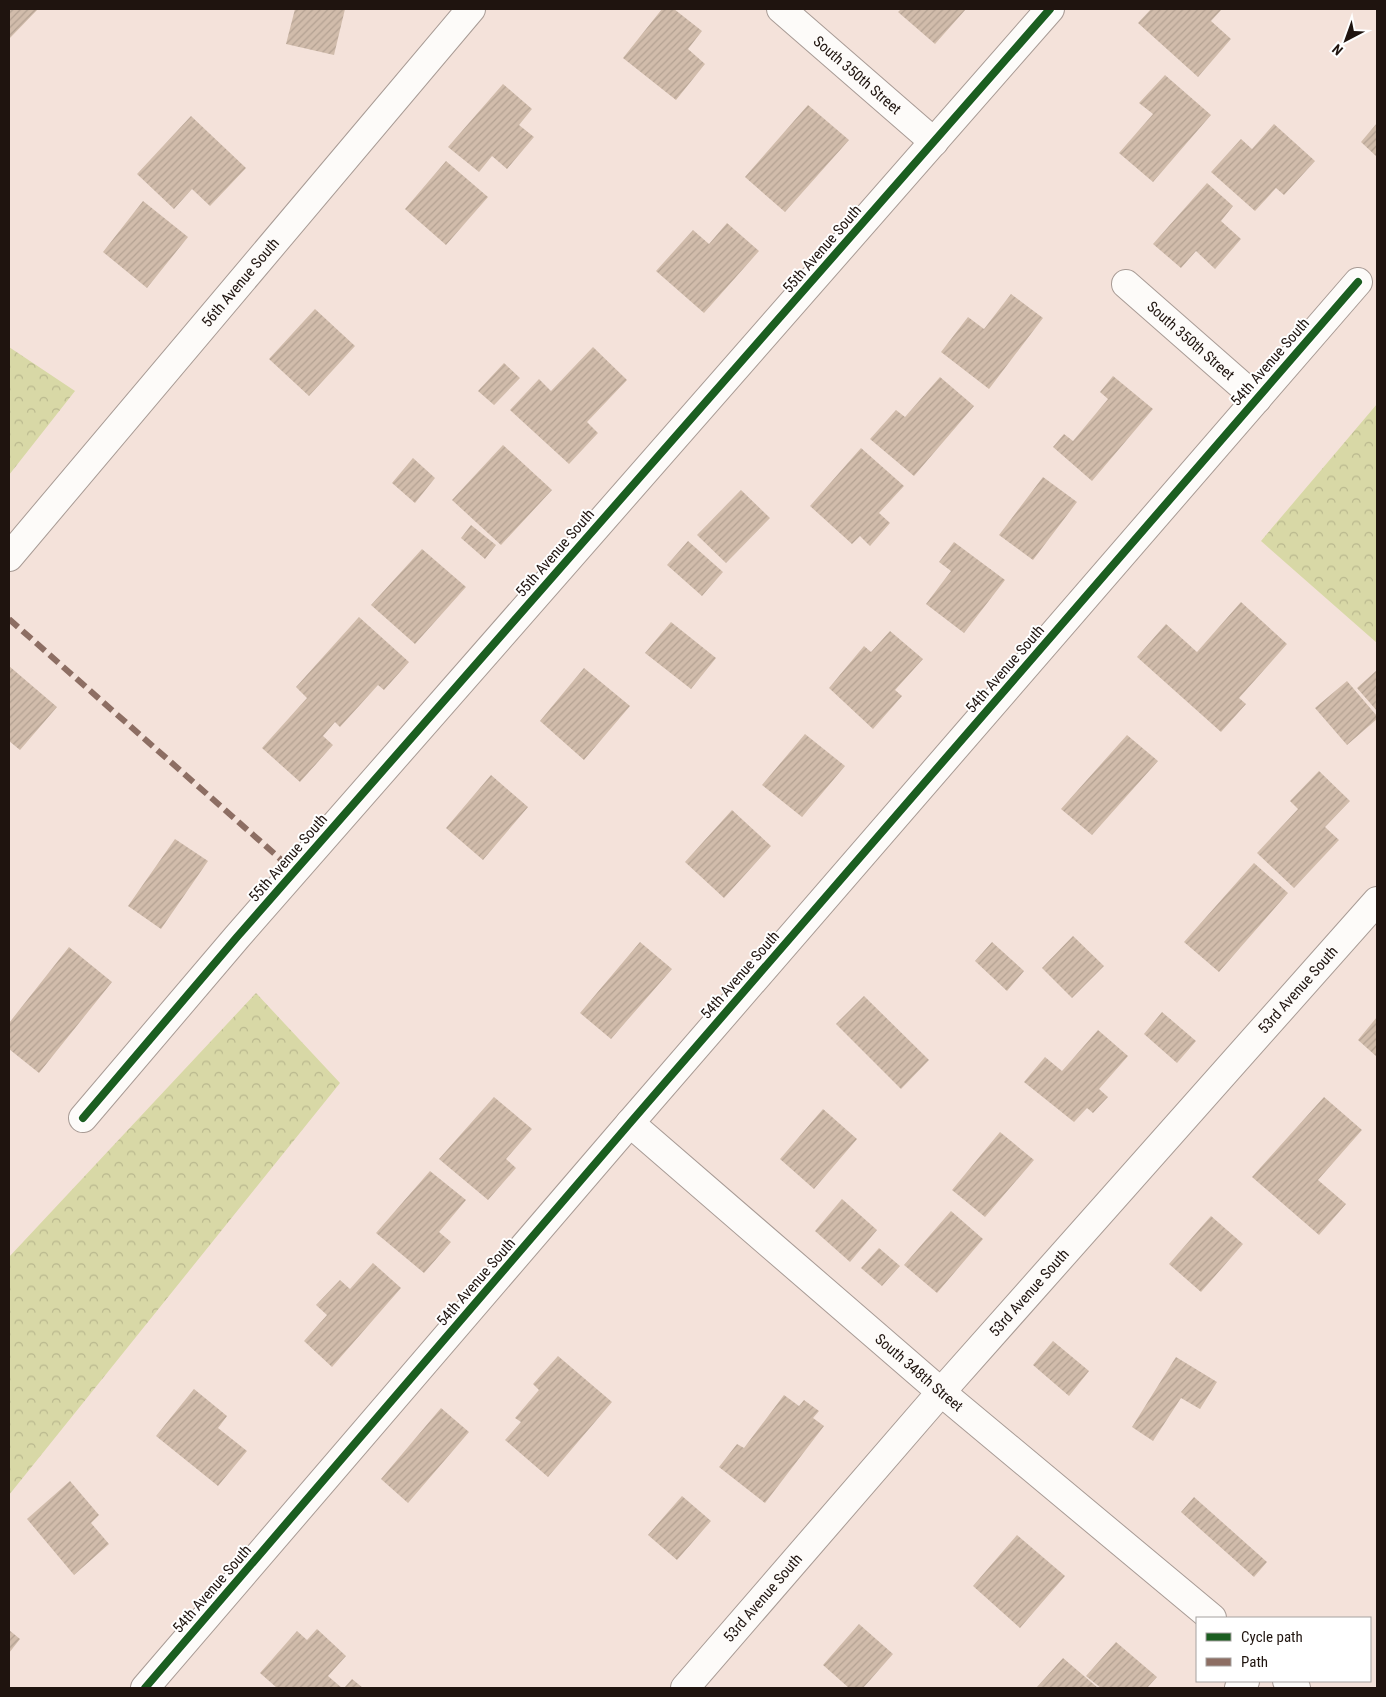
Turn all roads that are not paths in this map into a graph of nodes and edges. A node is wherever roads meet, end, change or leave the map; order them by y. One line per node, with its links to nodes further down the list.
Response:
1 (471, 9): 8 (street, 56th Avenue South)
2 (781, 9): 4 (street, South 350th Street)
3 (1050, 9): 4 (street, 55th Avenue South)
4 (934, 142): 10 (street, 55th Avenue South)
5 (1358, 282): 7 (street, 54th Avenue South)
6 (1126, 284): 7 (street, South 350th Street)
7 (1256, 398): 11 (street, 54th Avenue South)
8 (9, 557)
9 (1377, 901): 12 (street, 53rd Avenue South)
10 (83, 1118)
11 (630, 1124): 12 (street, South 348th Street); 14 (street, 54th Avenue South)
12 (941, 1392): 13 (street, South 348th Street); 15 (street, 53rd Avenue South)
13 (1211, 1617)
14 (145, 1688)
15 (684, 1688)

